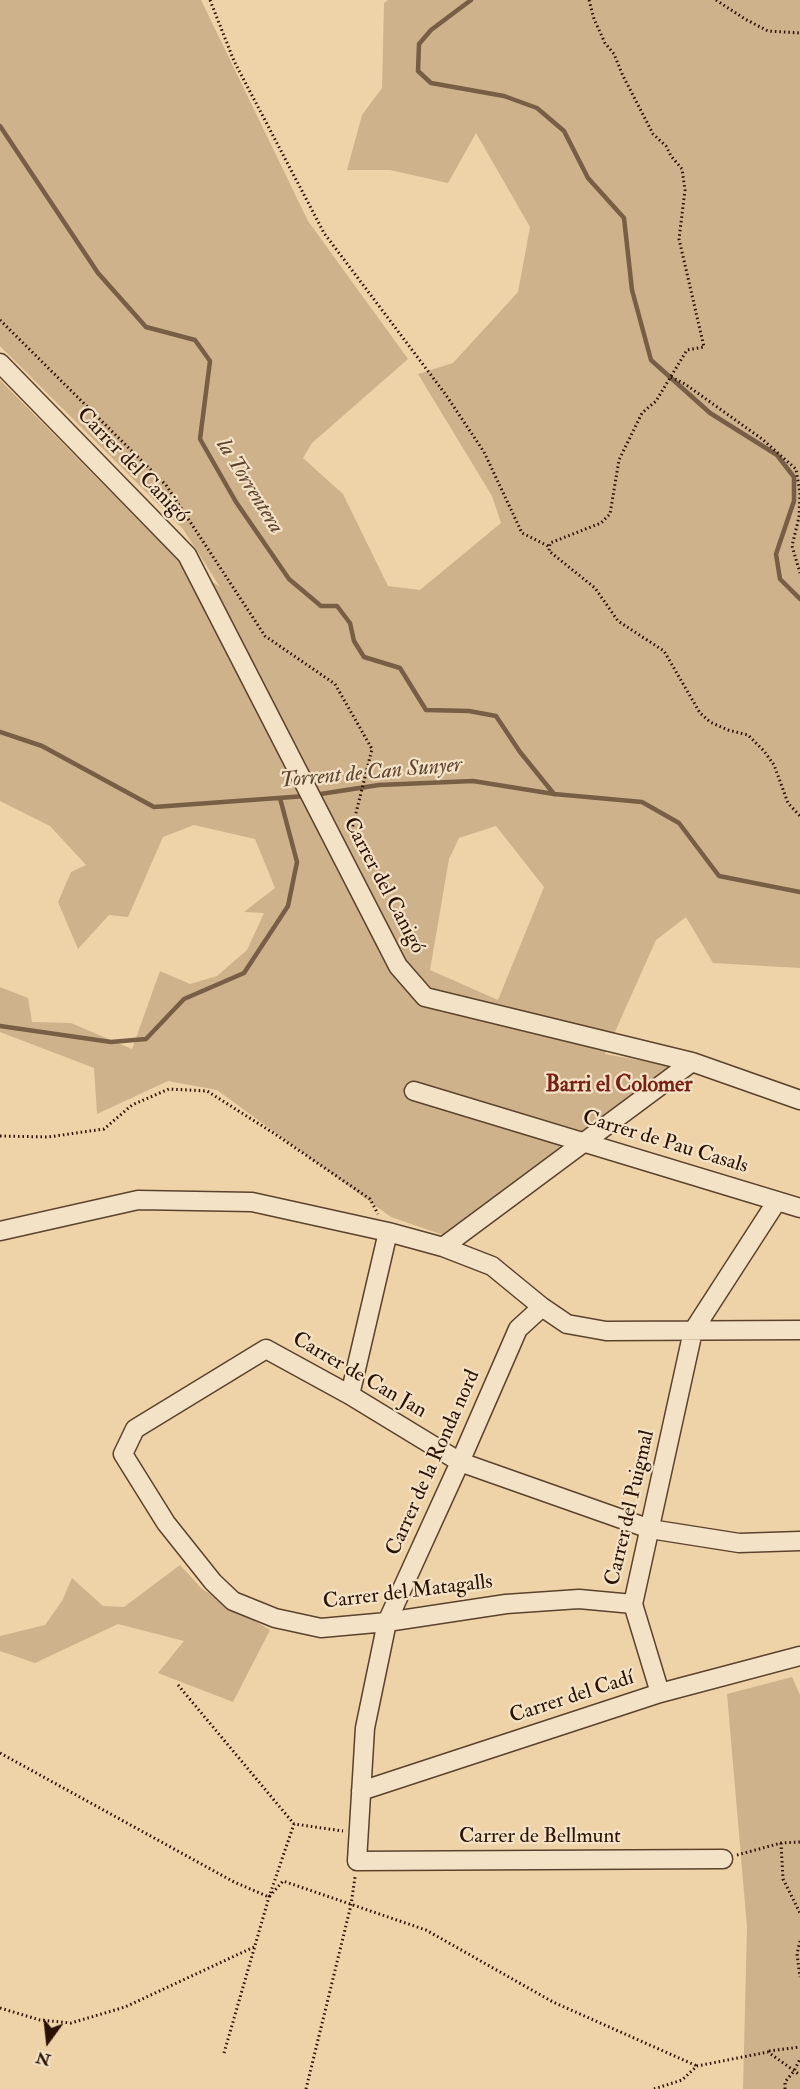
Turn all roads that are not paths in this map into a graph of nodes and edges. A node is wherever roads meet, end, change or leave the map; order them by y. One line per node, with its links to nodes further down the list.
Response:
1 (0, 363): 2 (street, Carrer del Canigó)
2 (692, 1062): 4 (street, Carrer del Canigó); 5 (street)
3 (414, 1091): 5 (street, Carrer de Pau Casals)
4 (800, 1100)
5 (584, 1142): 6 (street, Carrer de Pau Casals); 10 (street)
6 (777, 1201): 7 (street, Carrer de Pau Casals); 13 (street)
7 (800, 1208)
8 (0, 1231): 9 (street)
9 (388, 1232): 10 (street); 15 (street)
10 (443, 1247): 11 (street)
11 (542, 1307): 13 (street); 16 (street, Carrer de la Ronda nord)
12 (800, 1330): 13 (street)
13 (693, 1331): 17 (street, Carrer del Puigmal)
14 (266, 1349): 15 (street, Carrer de Can Jan); 20 (street, Carrer del Matagalls)
15 (350, 1395): 16 (street, Carrer de Can Jan)
16 (460, 1462): 17 (street, Carrer de Can Jan); 20 (street, Carrer de la Ronda nord)
17 (650, 1529): 18 (street, Carrer de Can Jan); 19 (street, Carrer del Puigmal)
18 (800, 1541)
19 (633, 1604): 20 (street, Carrer del Matagalls); 22 (street, Carrer del Puigmal)
20 (387, 1622): 23 (street, Carrer de la Ronda nord)
21 (800, 1656): 22 (street, Carrer del Cadí)
22 (660, 1693): 23 (street, Carrer del Cadí)
23 (361, 1791): 25 (street, Carrer de la Ronda nord)
24 (723, 1859): 25 (street, Carrer de Bellmunt)
25 (357, 1861)

